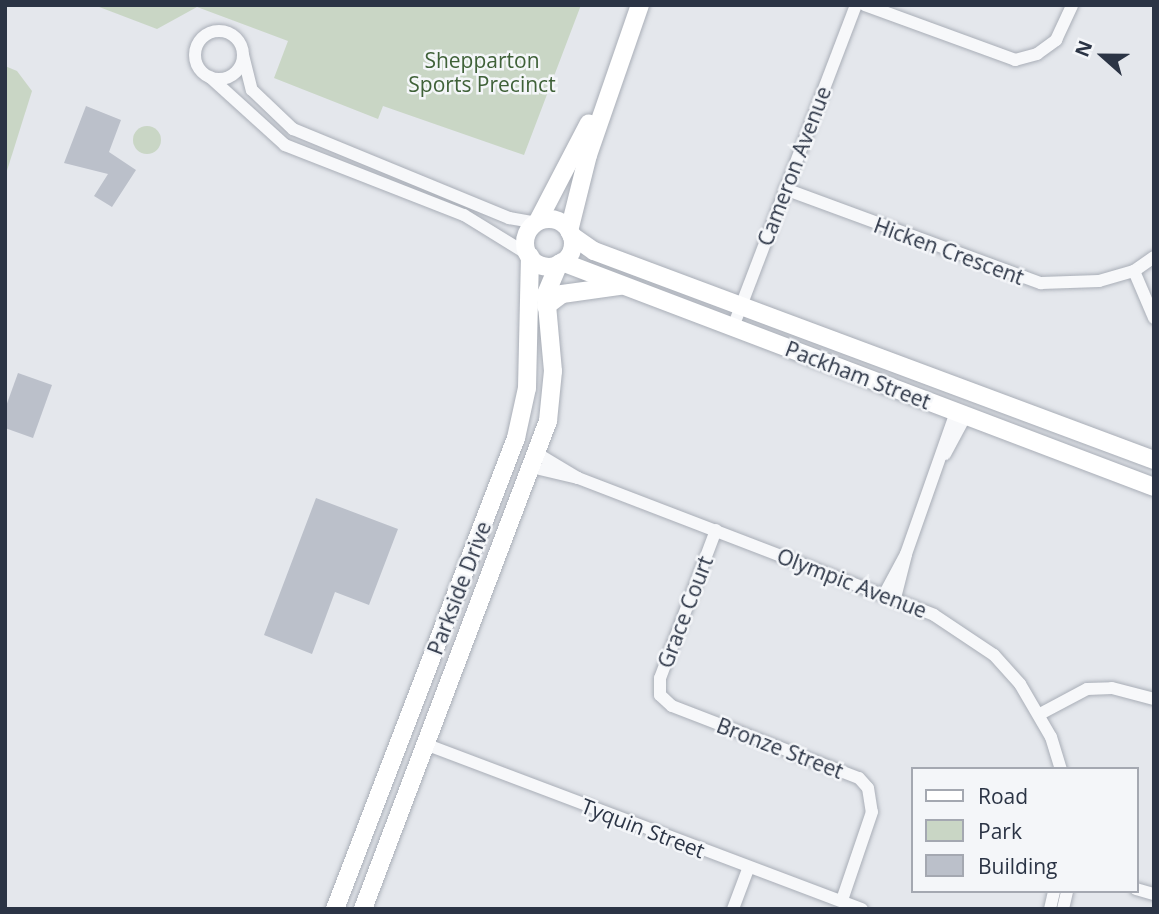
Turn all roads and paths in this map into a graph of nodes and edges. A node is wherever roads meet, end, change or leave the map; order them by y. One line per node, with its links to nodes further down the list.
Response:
1 (640, 5): 7 (street)
2 (856, 5): 8 (street, Cameron Avenue)
3 (865, 5): 4 (street)
4 (1072, 5)
5 (243, 55): 6 (street); 6 (street); 9 (street)
6 (210, 77): 11 (street)
7 (584, 149): 9 (street); 10 (street)
8 (785, 190): 14 (street, Hicken Crescent); 16 (street, Cameron Avenue)
9 (537, 222): 10 (street); 11 (street)
10 (570, 233): 13 (street); 16 (street, Packham Street)
11 (529, 255): 13 (street); 22 (street, Parkside Drive)
12 (1154, 257): 14 (street, Hicken Crescent)
13 (561, 263): 15 (street, Packham Street); 17 (street, Parkside Drive)
14 (1134, 271): 18 (street)
15 (630, 287): 17 (street); 19 (street, Packham Street)
16 (742, 304): 19 (street, Cameron Avenue); 20 (street, Packham Street)
17 (546, 306): 23 (street, Parkside Drive)
18 (1154, 318)
19 (733, 327): 21 (street, Packham Street)
20 (970, 391): 21 (street); 24 (street, Packham Street)
21 (961, 414): 25 (street, Packham Street); 27 (street)
22 (511, 451): 23 (street); 31 (street, Parkside Drive)
23 (533, 460): 26 (street, Olympic Avenue); 32 (street, Parkside Drive)
24 (1154, 460)
25 (1154, 487)
26 (716, 530): 27 (street, Olympic Avenue); 28 (street, Grace Court)
27 (889, 597): 30 (street, Olympic Avenue)
28 (660, 695): 37 (street, Bronze Street)
29 (1154, 699): 30 (street)
30 (1040, 713): 33 (street, Olympic Avenue)
31 (402, 735): 32 (street); 34 (street, Parkside Drive)
32 (425, 744): 35 (street, Parkside Drive); 36 (street, Tyquin Street)
33 (1060, 767)
34 (372, 818): 35 (street); 38 (street, Parkside Drive)
35 (394, 827): 39 (street, Parkside Drive)
36 (748, 869): 37 (street, Tyquin Street); 40 (street)
37 (842, 900): 41 (street, Tyquin Street)
38 (335, 909)
39 (363, 909)
40 (733, 909)
41 (862, 909)

